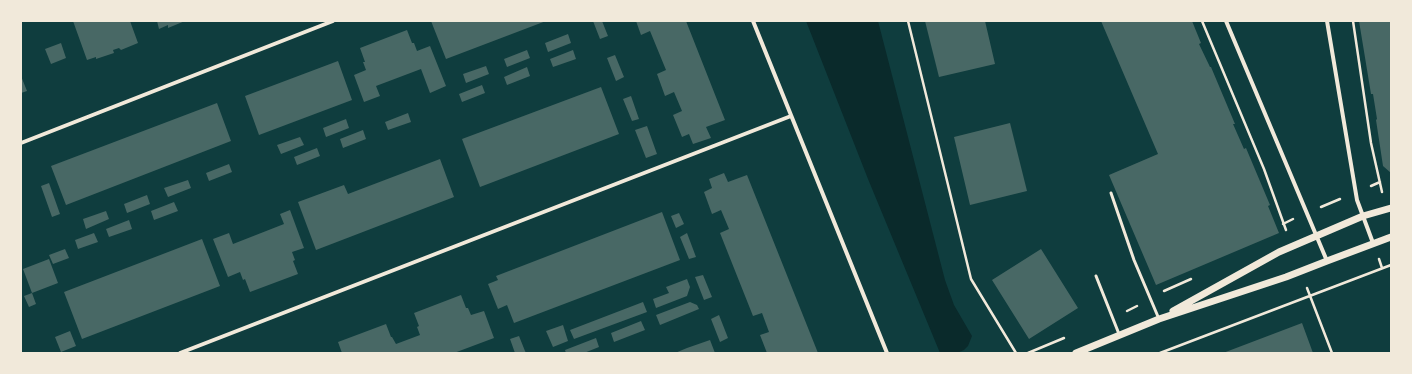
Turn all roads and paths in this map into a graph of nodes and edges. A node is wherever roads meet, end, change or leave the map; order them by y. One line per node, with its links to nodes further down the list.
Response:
1 (334, 21): 9 (street)
2 (753, 21): 8 (street)
3 (908, 21): 32 (path)
4 (1202, 21): 15 (path)
5 (1226, 21): 13 (street)
6 (1327, 21): 10 (street)
7 (1353, 21): 10 (path)
8 (791, 116): 30 (street); 31 (street)
9 (21, 143)
10 (1356, 192): 13 (path); 14 (street)
11 (1111, 193): 24 (lane)
12 (1391, 208): 14 (street)
13 (1307, 214): 15 (path); 17 (street)
14 (1363, 216): 17 (street); 19 (street)
15 (1283, 224): 16 (path)
16 (1288, 234)
17 (1317, 236): 20 (street); 27 (street)
18 (1391, 237): 19 (street)
19 (1373, 243): 20 (street)
20 (1327, 261): 27 (street)
21 (1391, 265): 35 (path)
22 (1096, 276): 26 (lane)
23 (1192, 278): 24 (path)
24 (1150, 299): 26 (path); 27 (lane)
25 (1314, 307): 36 (path)
26 (1112, 319): 29 (lane)
27 (1159, 319): 29 (street)
28 (1070, 336): 33 (path)
29 (1119, 336): 34 (street)
30 (180, 353)
31 (887, 353)
32 (1016, 353)
33 (1028, 353)
34 (1076, 353)
35 (1160, 353)
36 (1332, 353)

